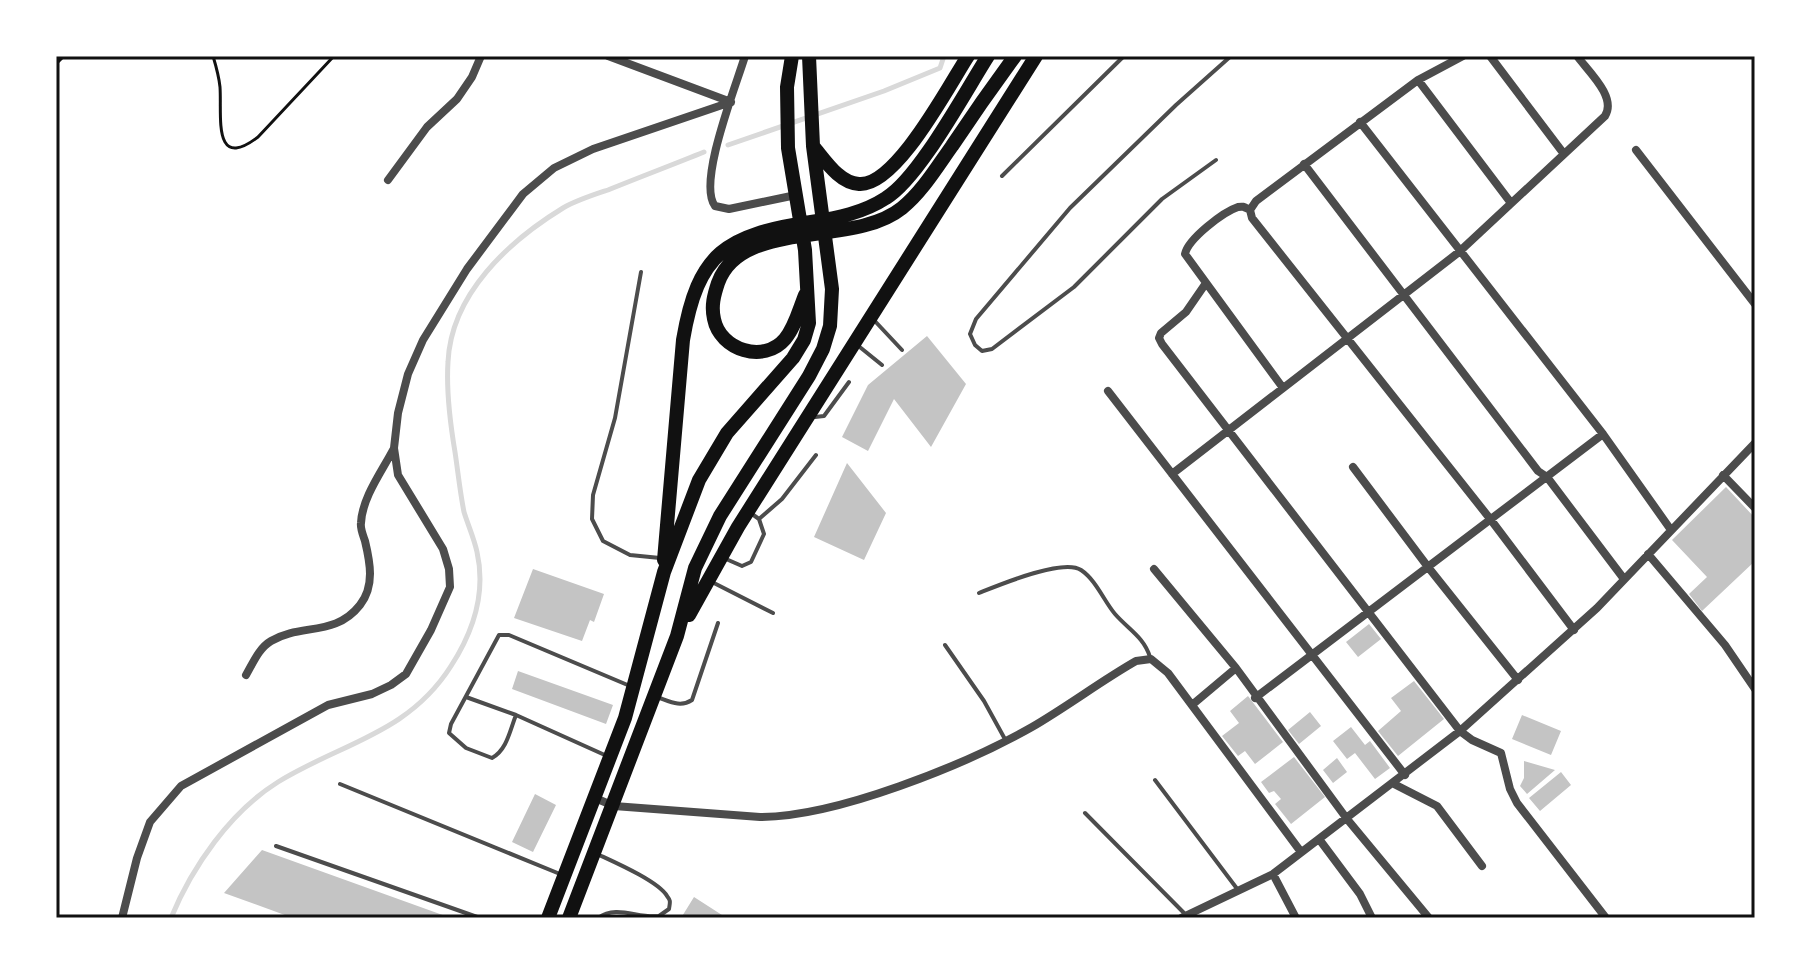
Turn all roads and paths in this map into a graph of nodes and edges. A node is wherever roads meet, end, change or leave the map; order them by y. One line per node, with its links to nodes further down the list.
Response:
1 (64, 56): 18 (path)
2 (213, 56): 3 (path)
3 (334, 56)
4 (481, 56): 28 (street)
5 (608, 56): 20 (street)
6 (745, 56): 20 (street)
7 (792, 56): 29 (main road)
8 (809, 56): 22 (main road)
9 (968, 56): 22 (main road)
10 (988, 56): 32 (main road)
11 (1015, 56): 32 (main road)
12 (1036, 56): 40 (main road)
13 (1124, 56): 27 (lane)
14 (1231, 56): 25 (lane)
15 (1463, 56): 19 (street)
16 (1490, 56): 24 (street)
17 (1577, 56): 24 (street)
18 (56, 64)
19 (1418, 80): 21 (street); 30 (street)
20 (731, 102): 29 (street); 52 (street)
21 (1360, 122): 26 (street); 34 (street)
22 (813, 144): 74 (main road)
23 (1636, 150): 39 (street)
24 (1564, 154): 30 (street)
25 (1216, 160)
26 (1304, 164): 31 (street); 38 (street)
27 (1002, 176)
28 (388, 180)
29 (796, 195): 37 (main road)
30 (1511, 203): 34 (street)
31 (1250, 210): 36 (street); 41 (street)
32 (844, 224): 33 (main road)
33 (789, 231): 37 (main road); 64 (main road)
34 (1459, 252): 38 (street); 50 (street)
35 (641, 272): 64 (lane)
36 (1206, 283): 46 (street); 49 (street)
37 (807, 291): 64 (main road)
38 (1403, 295): 41 (street); 57 (street)
39 (1755, 304)
40 (871, 317): 42 (main road); 43 (lane)
41 (1348, 338): 46 (street); 60 (street)
42 (854, 342): 44 (lane); 48 (main road)
43 (902, 350)
44 (882, 365)
45 (849, 382): 48 (lane)
46 (1283, 388): 49 (street)
47 (1108, 391): 55 (street)
48 (809, 413): 59 (main road)
49 (1229, 430): 55 (street); 71 (street)
50 (1603, 434): 57 (street); 61 (street)
51 (1755, 443): 56 (street)
52 (394, 448): 79 (street); 108 (street)
53 (816, 455): 59 (lane)
54 (1353, 467): 65 (street)
55 (1172, 474): 76 (street)
56 (1723, 475): 58 (street); 61 (street)
57 (1547, 477): 60 (street); 67 (street)
58 (1755, 508)
59 (754, 515): 63 (main road); 63 (lane)
60 (1491, 520): 65 (street); 73 (street)
61 (1671, 530): 62 (street)
62 (1648, 554): 67 (street); 82 (street)
63 (720, 557): 68 (main road)
64 (664, 566): 81 (main road)
65 (1428, 567): 71 (street); 80 (street)
66 (1154, 569): 78 (street)
67 (1624, 579): 73 (street)
68 (708, 580): 70 (lane); 74 (main road)
69 (979, 593): 77 (lane)
70 (773, 613)
71 (1367, 613): 76 (street); 88 (street)
72 (718, 623): 83 (lane)
73 (1574, 630): 80 (street)
74 (677, 636): 83 (main road)
75 (945, 645): 89 (lane)
76 (1312, 655): 85 (street); 91 (street)
77 (1151, 659): 86 (street); 89 (street)
78 (1236, 668): 85 (street); 86 (street)
79 (246, 675)
80 (1518, 680): 88 (street)
81 (635, 688): 84 (lane); 90 (main road)
82 (1755, 689)
83 (655, 696): 96 (main road)
84 (466, 697): 87 (lane); 87 (lane)
85 (1255, 698): 98 (street)
86 (1192, 705): 101 (street)
87 (516, 715): 90 (lane)
88 (1460, 731): 91 (street); 116 (street)
89 (1006, 741): 96 (street)
90 (611, 758): 95 (main road)
91 (1405, 775): 94 (street)
92 (1155, 780): 106 (lane)
93 (340, 784): 105 (lane)
94 (1394, 784): 98 (street); 103 (street)
95 (595, 798): 96 (street); 105 (main road)
96 (614, 806): 102 (main road)
97 (1085, 813): 107 (lane)
98 (1347, 819): 99 (street); 115 (street)
99 (1319, 839): 101 (street); 114 (street)
100 (276, 846): 109 (lane)
101 (1301, 852): 104 (street)
102 (595, 853): 111 (main road); 112 (lane)
103 (1482, 866)
104 (1273, 874): 106 (street); 113 (street)
105 (564, 876): 110 (main road)
106 (1238, 890): 107 (street)
107 (1184, 917)
108 (122, 918)
109 (480, 918)
110 (548, 918)
111 (569, 918)
112 (598, 918)
113 (1296, 918)
114 (1372, 918)
115 (1429, 918)
116 (1606, 918)

